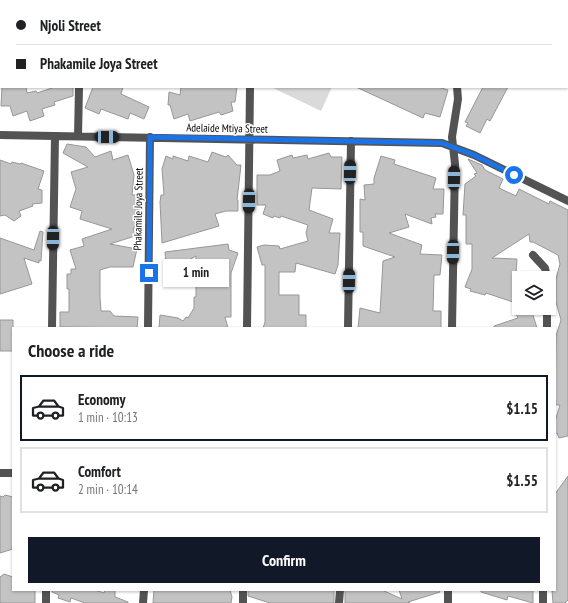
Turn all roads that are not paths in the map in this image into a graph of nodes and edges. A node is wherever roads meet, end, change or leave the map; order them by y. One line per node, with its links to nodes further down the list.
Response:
1 (80, 88): 6 (street)
2 (250, 88): 8 (street)
3 (457, 88): 10 (street)
4 (0, 135): 5 (street, Adelaide Mtiya Street)
5 (55, 136): 6 (street, Adelaide Mtiya Street); 15 (street)
6 (78, 136): 7 (street, Adelaide Mtiya Street)
7 (150, 137): 8 (street, Adelaide Mtiya Street); 16 (street, Phakamile Joya Street)
8 (250, 139): 9 (street, Adelaide Mtiya Street); 17 (street)
9 (351, 141): 10 (street, Adelaide Mtiya Street); 18 (street)
10 (453, 147): 11 (street, Adelaide Mtiya Street); 19 (street)
11 (568, 200)
12 (533, 255): 13 (street)
13 (546, 271)
14 (547, 315): 20 (street)
15 (52, 327)
16 (148, 327)
17 (247, 327)
18 (348, 327)
19 (452, 327)
20 (547, 327)
21 (0, 473): 22 (street)
22 (12, 473)
23 (46, 591): 29 (street)
24 (144, 591): 30 (street)
25 (243, 591): 31 (street)
26 (340, 591): 32 (street)
27 (448, 591): 33 (street)
28 (543, 591): 34 (street)
29 (46, 603)
30 (144, 603)
31 (243, 603)
32 (339, 603)
33 (448, 603)
34 (543, 603)

